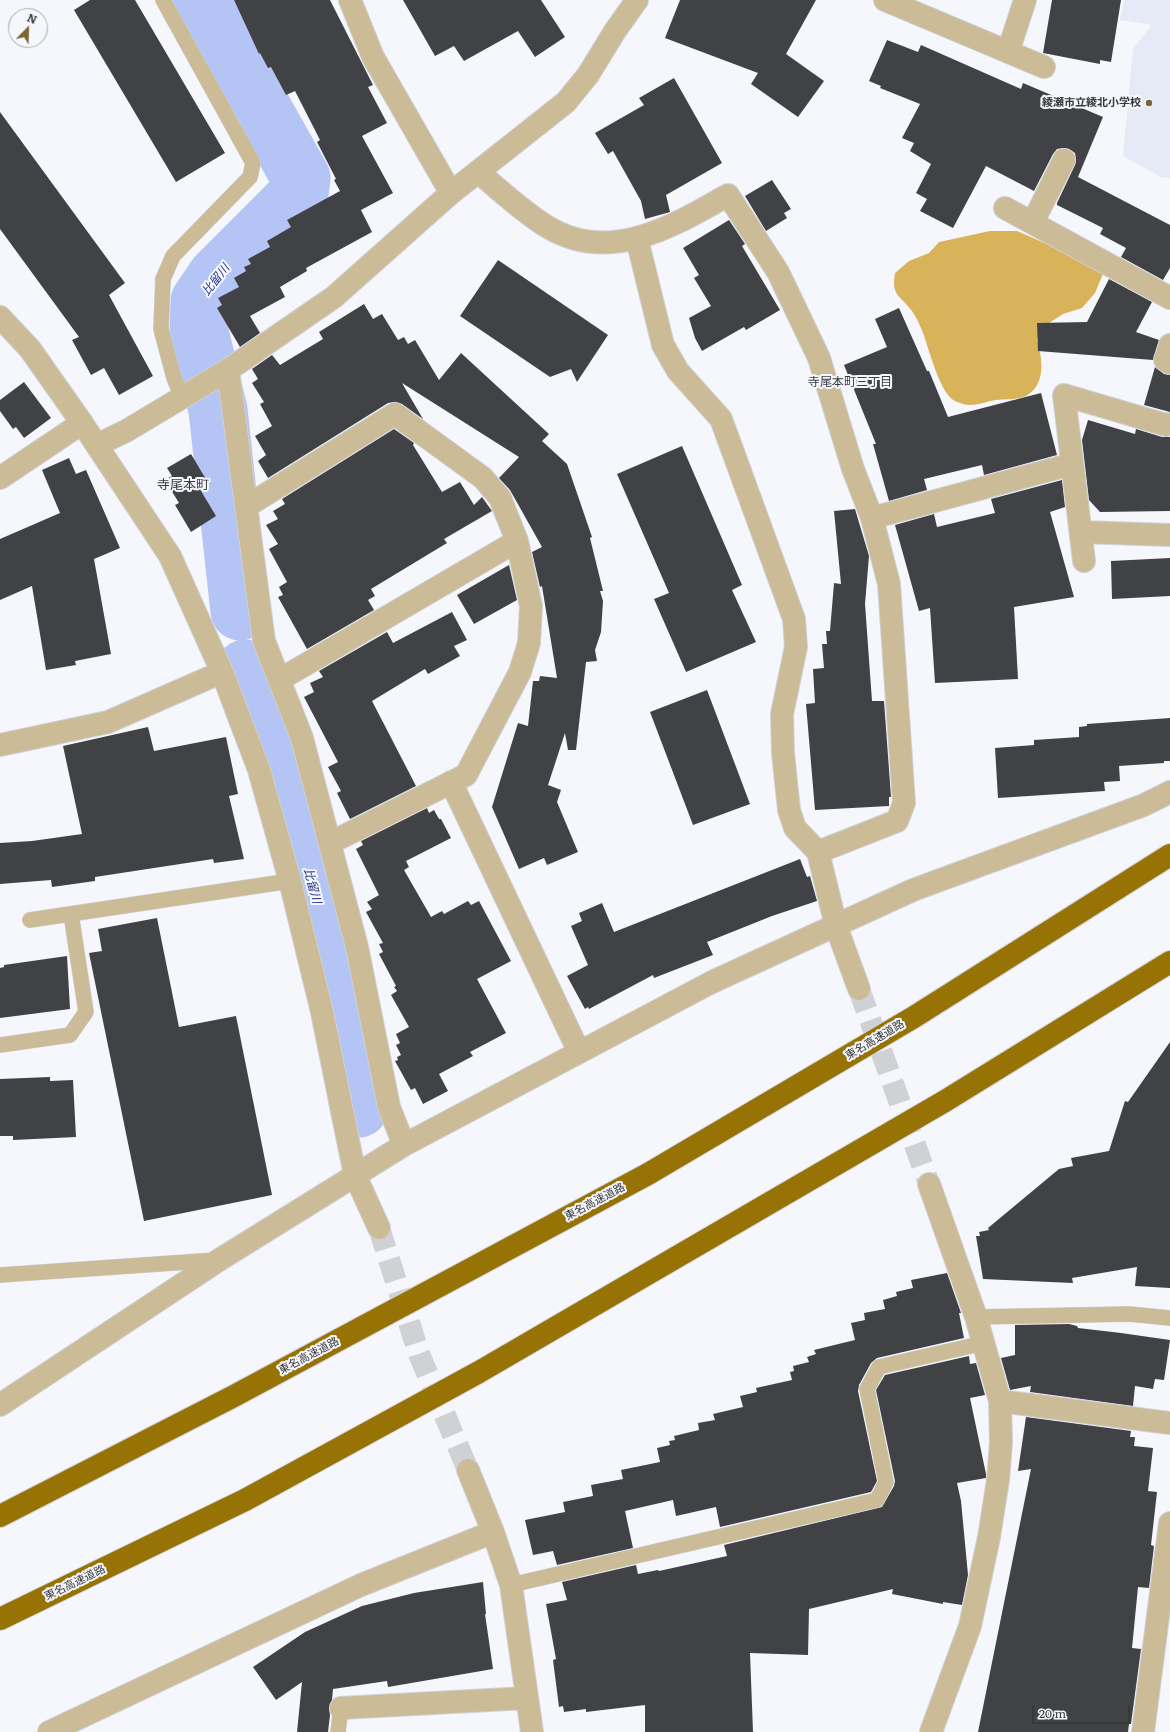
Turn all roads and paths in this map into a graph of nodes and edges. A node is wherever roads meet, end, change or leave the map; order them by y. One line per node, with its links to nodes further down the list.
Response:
1 (163, 0): 19 (lane)
2 (350, 0): 10 (street)
3 (637, 0): 9 (street)
4 (885, 0): 6 (street)
5 (1026, 0): 6 (street)
6 (1008, 52): 7 (street)
7 (1044, 67)
8 (1064, 160): 12 (street)
9 (478, 172): 10 (street); 13 (street)
10 (451, 193): 18 (street)
11 (1005, 208): 12 (street)
12 (1033, 222): 14 (street)
13 (637, 239): 26 (street); 37 (street)
14 (1170, 298)
15 (0, 318): 20 (street)
16 (1170, 345): 17 (street)
17 (1170, 363)
18 (224, 373): 19 (street); 25 (street)
19 (191, 392): 22 (street)
20 (82, 424): 22 (street); 24 (street)
21 (1170, 424): 23 (street)
22 (97, 445): 31 (street)
23 (1072, 464): 26 (street); 27 (street)
24 (0, 478)
25 (247, 506): 29 (street); 32 (street)
26 (872, 518): 37 (street)
27 (1081, 532): 28 (street); 30 (street)
28 (1170, 535)
29 (517, 541): 32 (street); 34 (street)
30 (1084, 561)
31 (222, 672): 33 (street); 39 (street)
32 (279, 680): 36 (street)
33 (0, 745)
34 (451, 782): 36 (street); 46 (street)
35 (1170, 792): 42 (street)
36 (330, 843): 47 (street)
37 (818, 852): 42 (street)
38 (1170, 855): 60 (highway, 東名高速道路)
39 (290, 881): 40 (lane); 48 (street)
40 (71, 914): 41 (lane); 45 (lane)
41 (30, 920)
42 (836, 926): 44 (street); 46 (street)
43 (1170, 962): 64 (highway, 東名高速道路)
44 (859, 989)
45 (0, 1045)
46 (579, 1052): 47 (street)
47 (404, 1145): 48 (street)
48 (355, 1175): 50 (street); 51 (street)
49 (929, 1184): 53 (street)
50 (379, 1228)
51 (219, 1260): 52 (lane); 57 (street)
52 (0, 1275)
53 (976, 1317): 54 (lane); 55 (street)
54 (1170, 1318)
55 (984, 1344): 56 (street); 63 (lane)
56 (1000, 1401): 58 (street); 70 (street)
57 (0, 1405)
58 (1170, 1423)
59 (468, 1470): 62 (street)
60 (0, 1516)
61 (1170, 1523): 71 (street)
62 (493, 1532): 63 (street); 67 (street)
63 (511, 1585): 65 (street)
64 (0, 1619)
65 (527, 1698): 66 (street); 69 (street)
66 (341, 1708): 68 (lane)
67 (48, 1732)
68 (338, 1732)
69 (532, 1732)
70 (931, 1732)
71 (1143, 1732)

